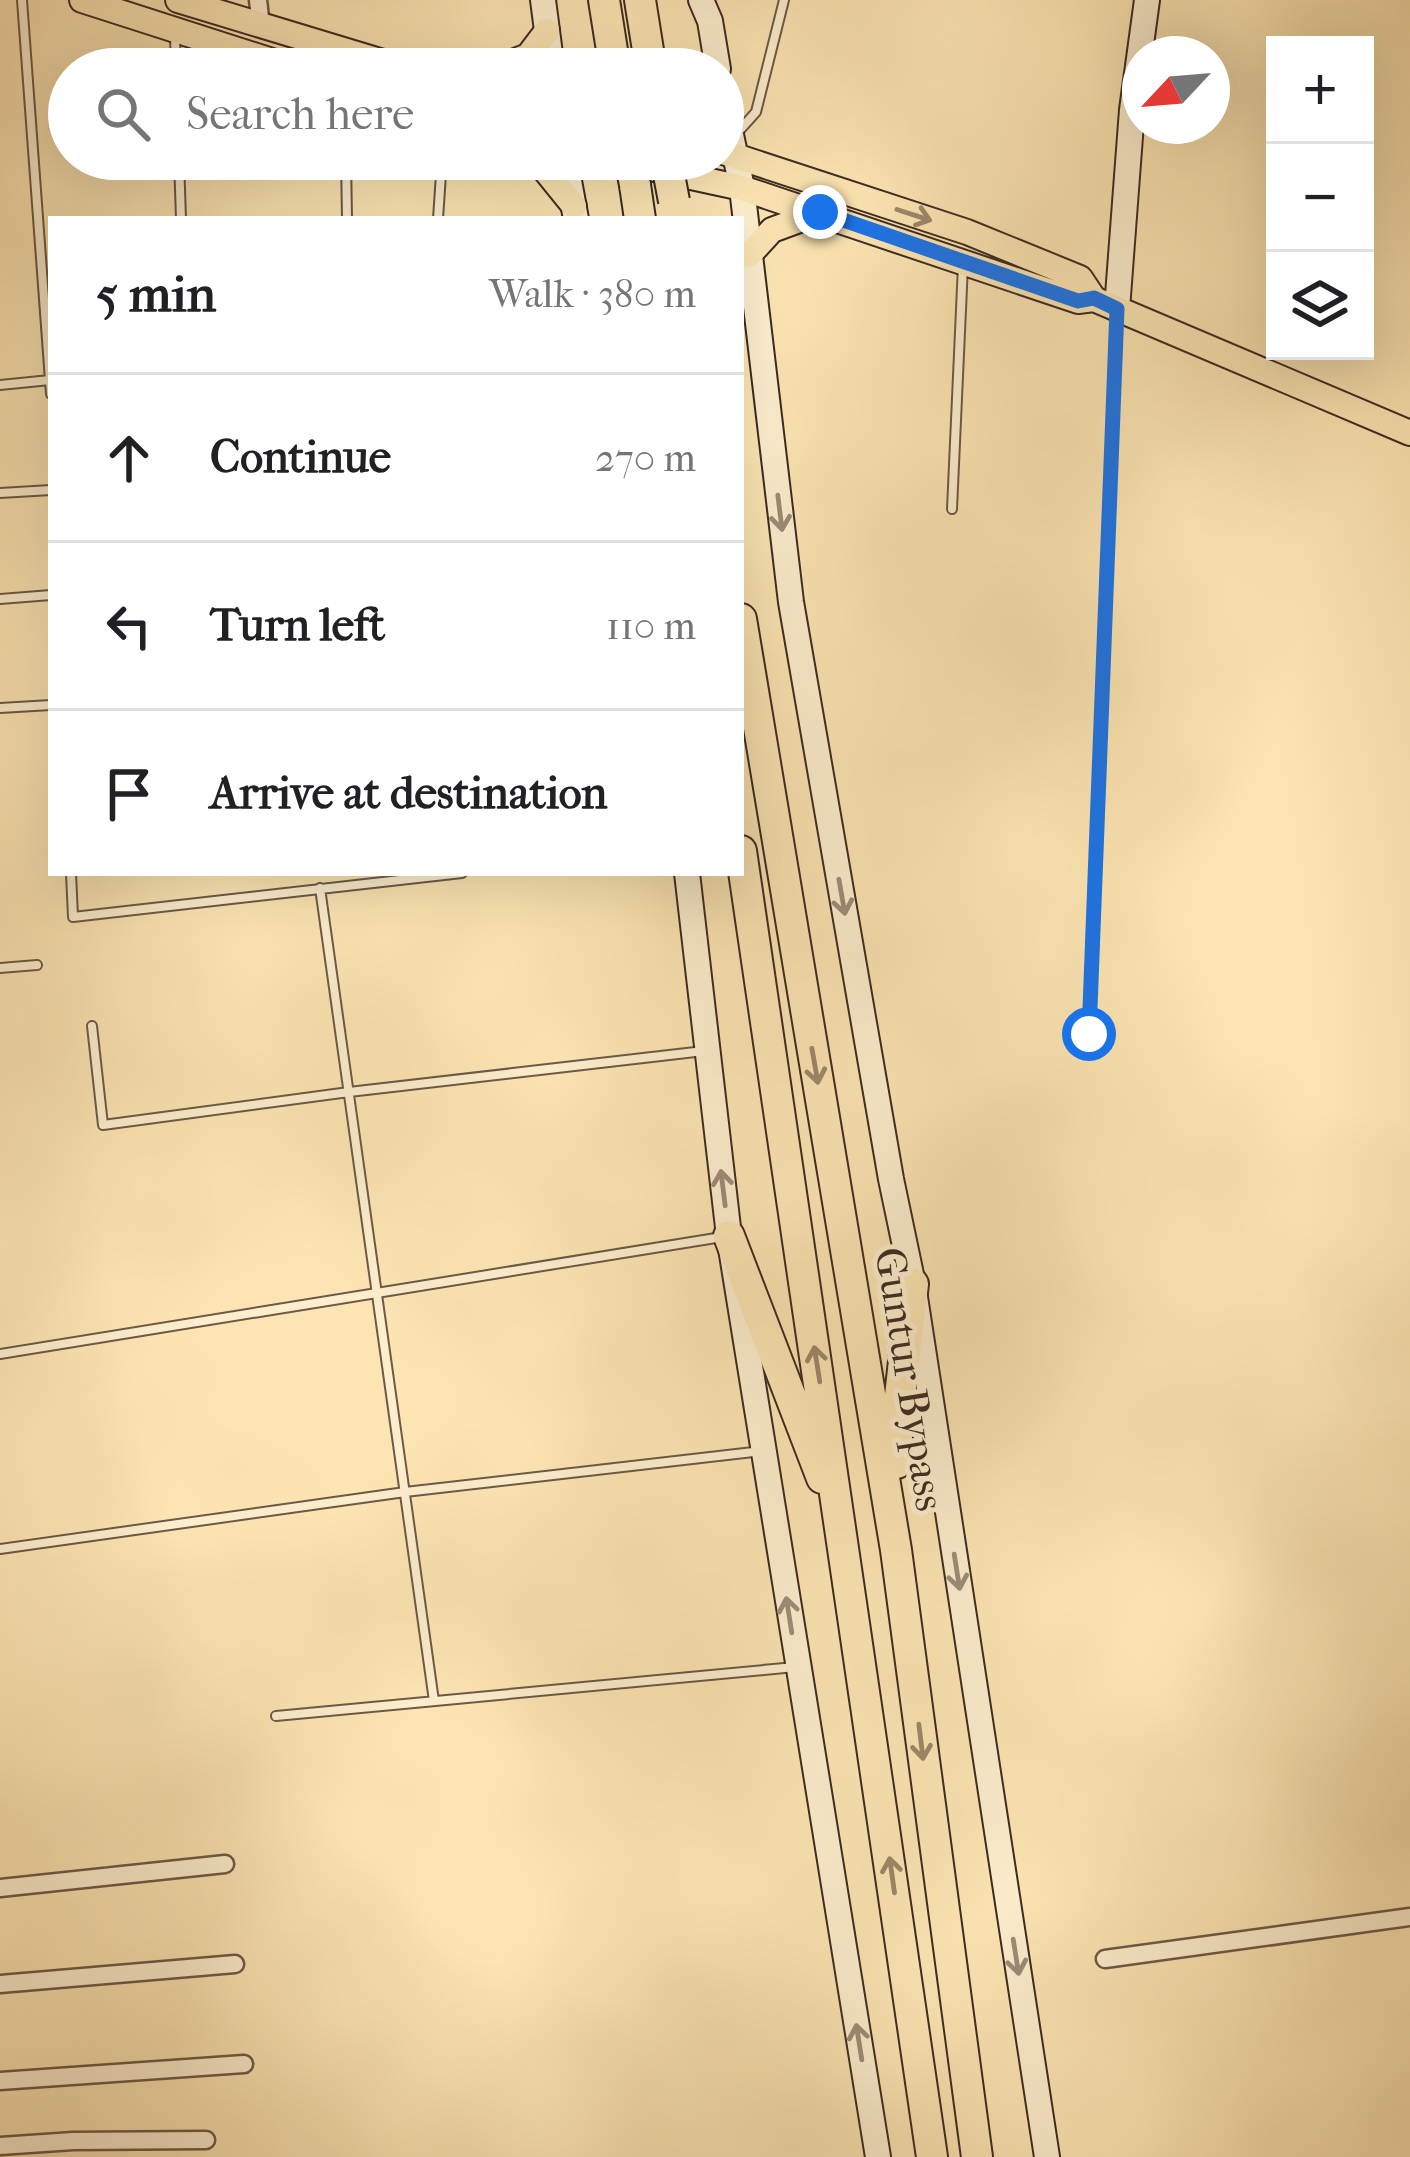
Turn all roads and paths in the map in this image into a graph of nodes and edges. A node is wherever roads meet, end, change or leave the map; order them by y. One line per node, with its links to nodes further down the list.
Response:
1 (22, 0): 43 (lane)
2 (82, 0): 11 (main road)
3 (177, 0): 10 (main road); 11 (lane)
4 (542, 0): 12 (street)
5 (604, 0): 18 (highway)
6 (640, 0): 19 (highway)
7 (701, 0): 20 (street)
8 (784, 0): 21 (lane)
9 (1147, 0): 42 (street)
10 (260, 13): 15 (main road)
11 (175, 30): 13 (lane); 14 (main road)
12 (547, 31): 16 (main road); 17 (street)
13 (175, 48)
14 (231, 48)
15 (351, 48)
16 (533, 48)
17 (549, 48)
18 (612, 48)
19 (647, 48)
20 (714, 48)
21 (744, 128)
22 (744, 153): 42 (main road, one-way to 42)
23 (180, 180): 35 (lane)
24 (346, 180): 36 (lane)
25 (441, 180): 37 (lane)
26 (551, 180): 33 (main road)
27 (569, 180): 33 (street)
28 (634, 180): 38 (highway, bridge)
29 (670, 180): 39 (highway, bridge)
30 (705, 180): 32 (main road)
31 (739, 180): 32 (street)
32 (742, 188): 34 (main road); 40 (street)
33 (575, 212)
34 (820, 212): 40 (main road); 41 (main road)
35 (181, 216)
36 (347, 216)
37 (438, 216)
38 (640, 216)
39 (676, 216)
40 (749, 255): 67 (street, one-way to 67)
41 (963, 260): 42 (main road); 49 (lane)
42 (1106, 304): 46 (main road); 63 (lane)
43 (48, 353)
44 (48, 380): 45 (lane)
45 (0, 385)
46 (1410, 433)
47 (48, 490): 48 (lane)
48 (0, 494)
49 (952, 509)
50 (48, 596): 51 (lane)
51 (0, 599)
52 (744, 637): 74 (highway, Guntur Bypass, one-way to 74)
53 (48, 705): 54 (lane)
54 (0, 708)
55 (744, 872): 72 (highway, one-way to 55)
56 (71, 876): 59 (lane)
57 (434, 876): 59 (lane)
58 (687, 876): 64 (street)
59 (320, 888): 65 (lane)
60 (37, 965): 61 (lane)
61 (0, 968)
62 (92, 1025): 65 (lane)
63 (1089, 1034)
64 (706, 1051): 65 (lane); 66 (street, one-way to 64)
65 (349, 1092): 68 (lane)
66 (729, 1236): 68 (lane); 70 (street); 72 (highway)
67 (913, 1284): 74 (highway); 92 (street, one-way to 92)
68 (377, 1293): 69 (lane); 71 (lane)
69 (0, 1354)
70 (763, 1451): 71 (lane); 75 (street, one-way to 70)
71 (405, 1492): 73 (lane); 76 (lane)
72 (844, 1534): 90 (highway, one-way to 72)
73 (0, 1550)
74 (896, 1550): 91 (highway, Guntur Bypass, one-way to 91)
75 (797, 1666): 76 (lane); 89 (street, one-way to 75)
76 (434, 1701): 77 (lane)
77 (276, 1716)
78 (225, 1864): 79 (street)
79 (0, 1888)
80 (1410, 1917): 81 (street)
81 (1105, 1959)
82 (235, 1964): 83 (street)
83 (0, 1984)
84 (244, 2065): 85 (street)
85 (0, 2081)
86 (206, 2140): 88 (street)
87 (0, 2146): 88 (street)
88 (74, 2149)
89 (878, 2157)
90 (932, 2157)
91 (977, 2157)
92 (1047, 2157)

